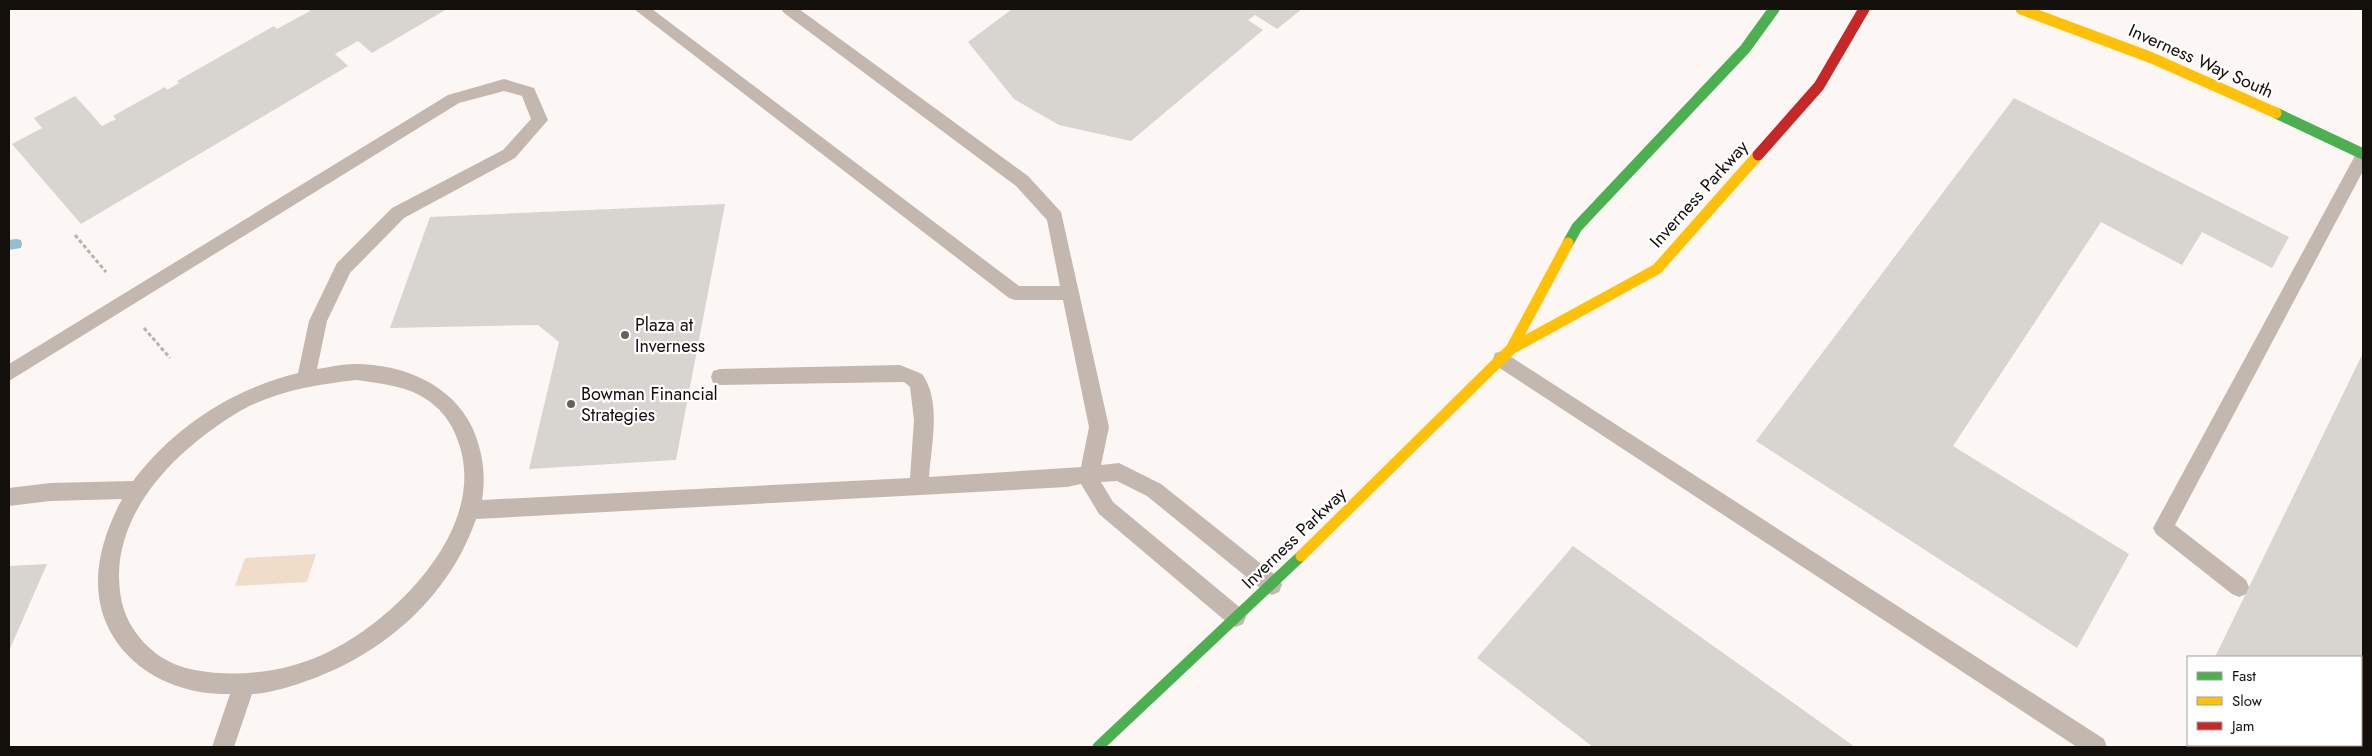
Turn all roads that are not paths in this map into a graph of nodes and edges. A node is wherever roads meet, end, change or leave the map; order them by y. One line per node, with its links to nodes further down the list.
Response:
1 (642, 9): 7 (lane)
2 (789, 9): 7 (lane)
3 (1774, 9): 8 (main road, Inverness Parkway)
4 (1864, 9): 8 (main road, Inverness Parkway)
5 (2021, 9): 6 (main road, Inverness Way South)
6 (2363, 155): 18 (lane)
7 (1071, 293): 12 (lane)
8 (1506, 354): 17 (main road, Inverness Parkway); 23 (lane)
9 (9, 373): 10 (lane)
10 (306, 377): 14 (lane); 16 (lane)
11 (720, 377): 13 (lane)
12 (1089, 474): 13 (lane); 17 (lane); 19 (lane)
13 (919, 486): 16 (lane)
14 (138, 490): 15 (lane); 20 (lane)
15 (9, 497)
16 (471, 510): 20 (lane)
17 (1272, 584): 19 (main road, Inverness Parkway)
18 (2239, 586)
19 (1236, 617): 22 (main road, Inverness Parkway)
20 (244, 686): 21 (lane)
21 (223, 747)
22 (1098, 747)
23 (2096, 747)

